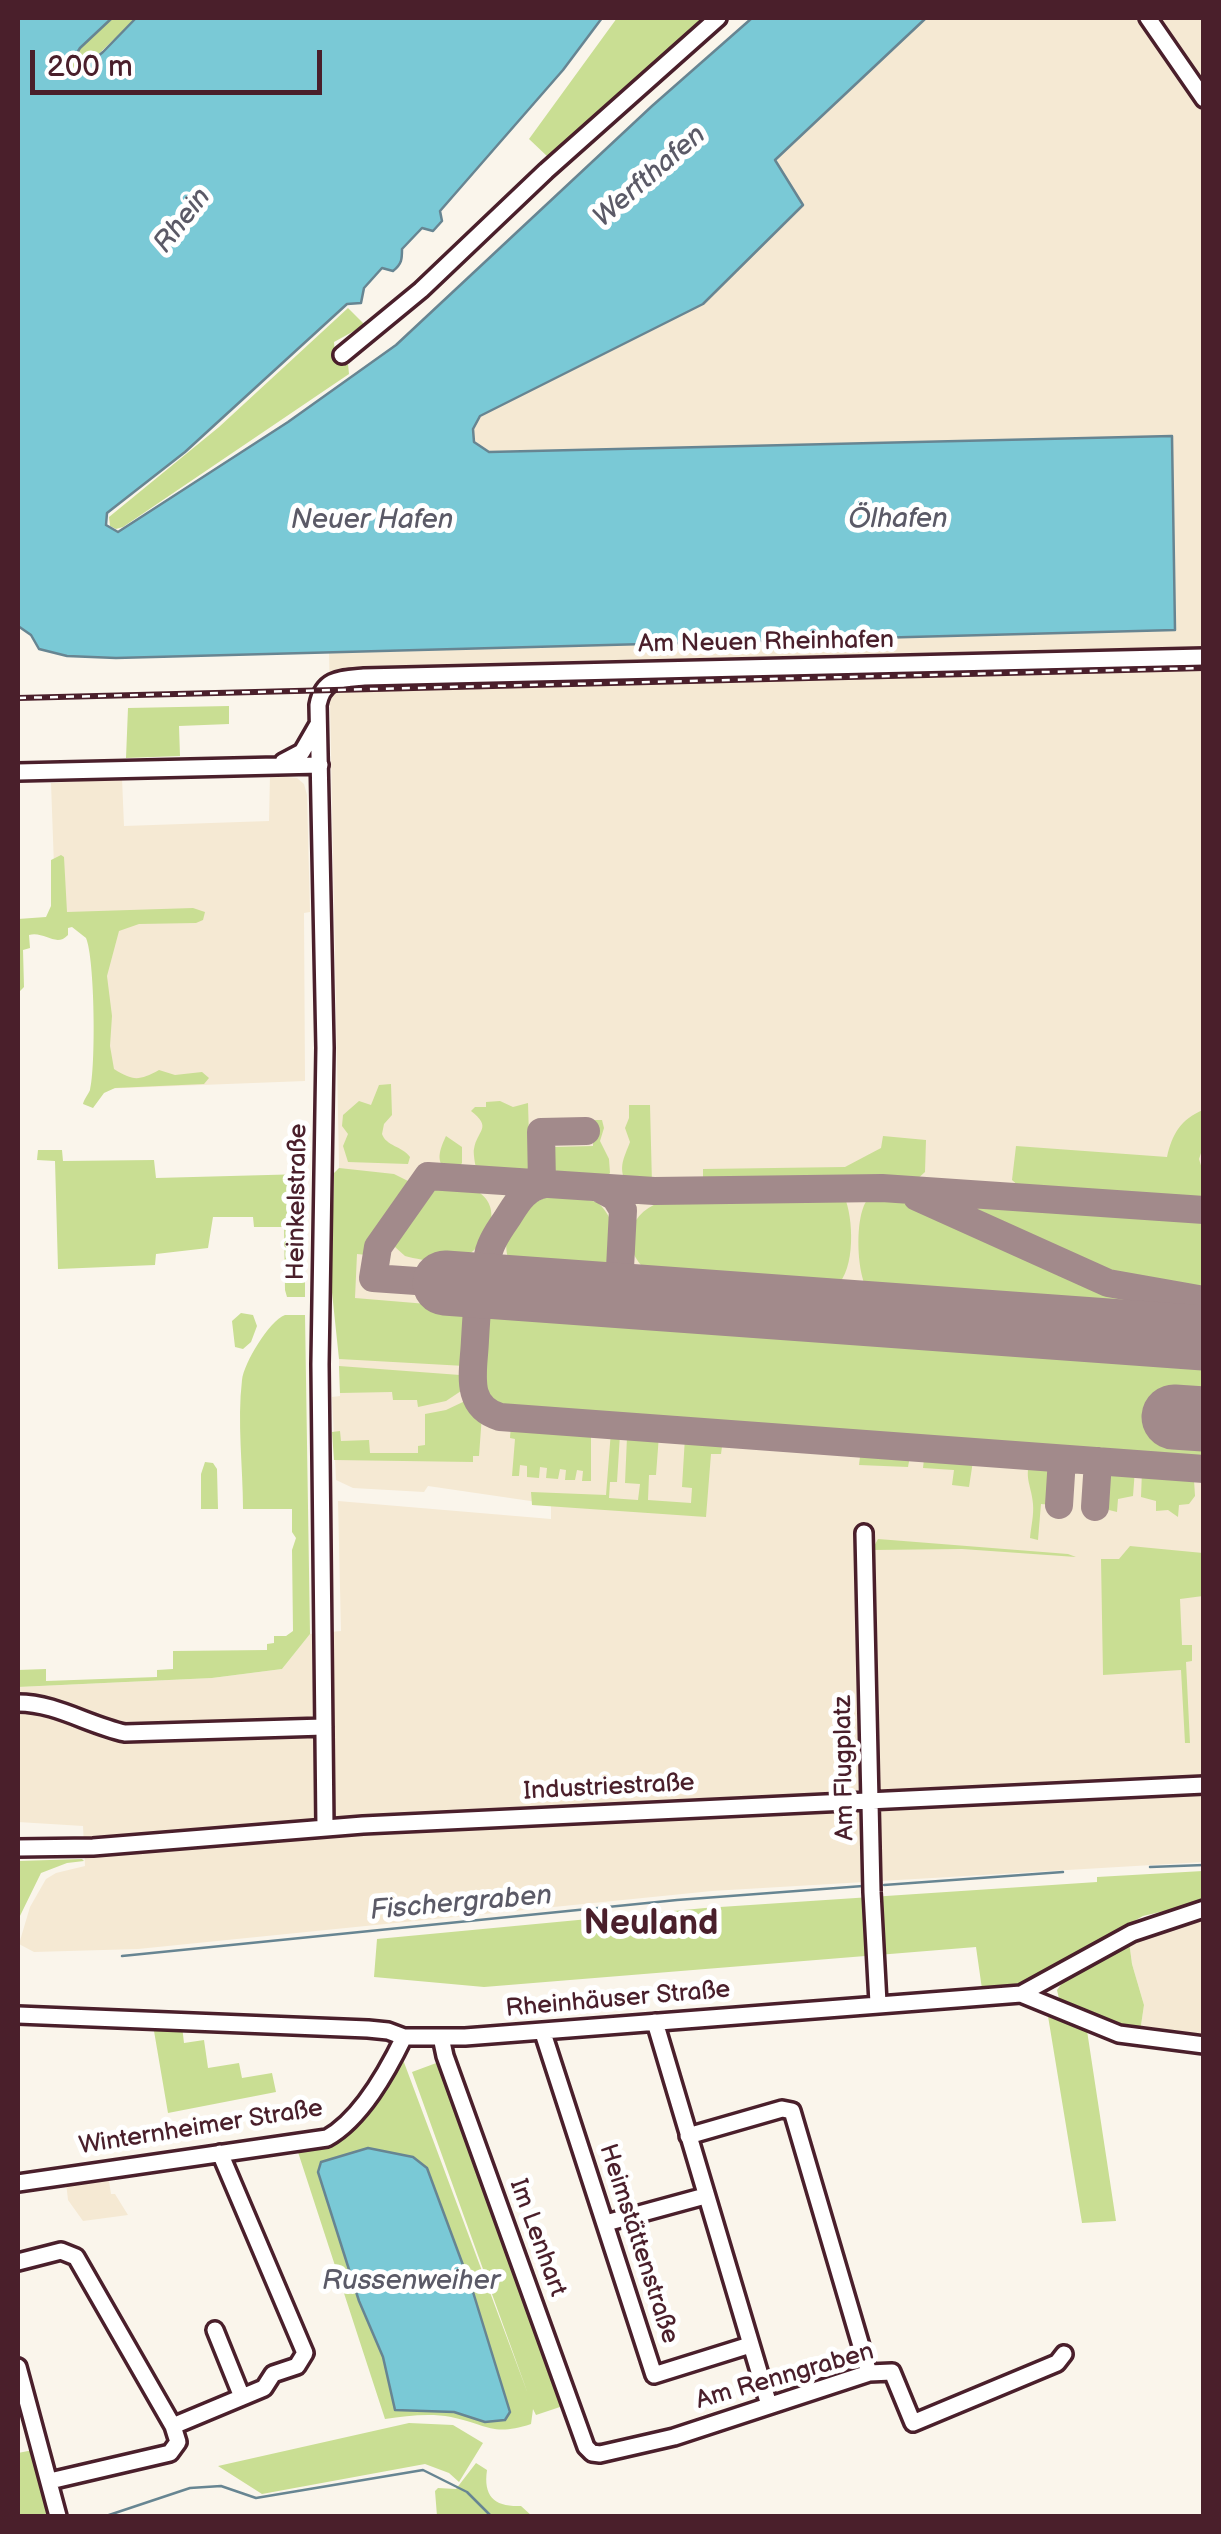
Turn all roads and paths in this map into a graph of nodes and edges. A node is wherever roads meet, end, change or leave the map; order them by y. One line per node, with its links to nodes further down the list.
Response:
1 (718, 18): 4 (street)
2 (1148, 18): 3 (street)
3 (1204, 99)
4 (342, 354)
5 (1204, 657): 6 (street, Am Neuen Rheinhafen)
6 (330, 682): 7 (street, Heinkelstraße)
7 (318, 722): 8 (street); 9 (street, Heinkelstraße)
8 (275, 765): 9 (street); 10 (street)
9 (320, 765): 13 (street, Heinkelstraße)
10 (18, 772)
11 (864, 1533): 15 (street, Am Flugplatz)
12 (18, 1703): 13 (street)
13 (324, 1727): 16 (street, Heinkelstraße)
14 (1204, 1785): 15 (street, Industriestraße)
15 (870, 1801): 16 (street, Industriestraße); 20 (street, Am Flugplatz)
16 (325, 1827): 17 (street, Industriestraße)
17 (18, 1848)
18 (1204, 1910): 19 (street, Rheinhäuser Straße)
19 (1021, 1994): 20 (street, Rheinhäuser Straße); 26 (street)
20 (878, 2002): 22 (street, Rheinhäuser Straße)
21 (18, 2015): 25 (street, Rheinhäuser Straße)
22 (655, 2022): 23 (street, Rheinhäuser Straße); 27 (street)
23 (543, 2033): 24 (street, Rheinhäuser Straße); 31 (street, Heimstättenstraße)
24 (441, 2036): 25 (street, Rheinhäuser Straße); 41 (street, Im Lenhart)
25 (404, 2037): 28 (street, Winternheimer Straße)
26 (1204, 2046)
27 (688, 2136): 30 (street); 37 (street)
28 (220, 2153): 29 (street, Winternheimer Straße); 38 (street)
29 (18, 2183)
30 (706, 2196): 31 (street); 34 (street)
31 (606, 2223): 34 (street, Heimstättenstraße)
32 (18, 2262): 40 (street)
33 (215, 2330): 38 (street)
34 (750, 2345): 39 (street)
35 (1064, 2354): 37 (street, Am Renngraben)
36 (18, 2367): 42 (street)
37 (869, 2373): 39 (street, Am Renngraben)
38 (242, 2397): 40 (street)
39 (769, 2405): 41 (street, Am Renngraben)
40 (173, 2426): 42 (street)
41 (592, 2453)
42 (50, 2481): 43 (street)
43 (58, 2516)

